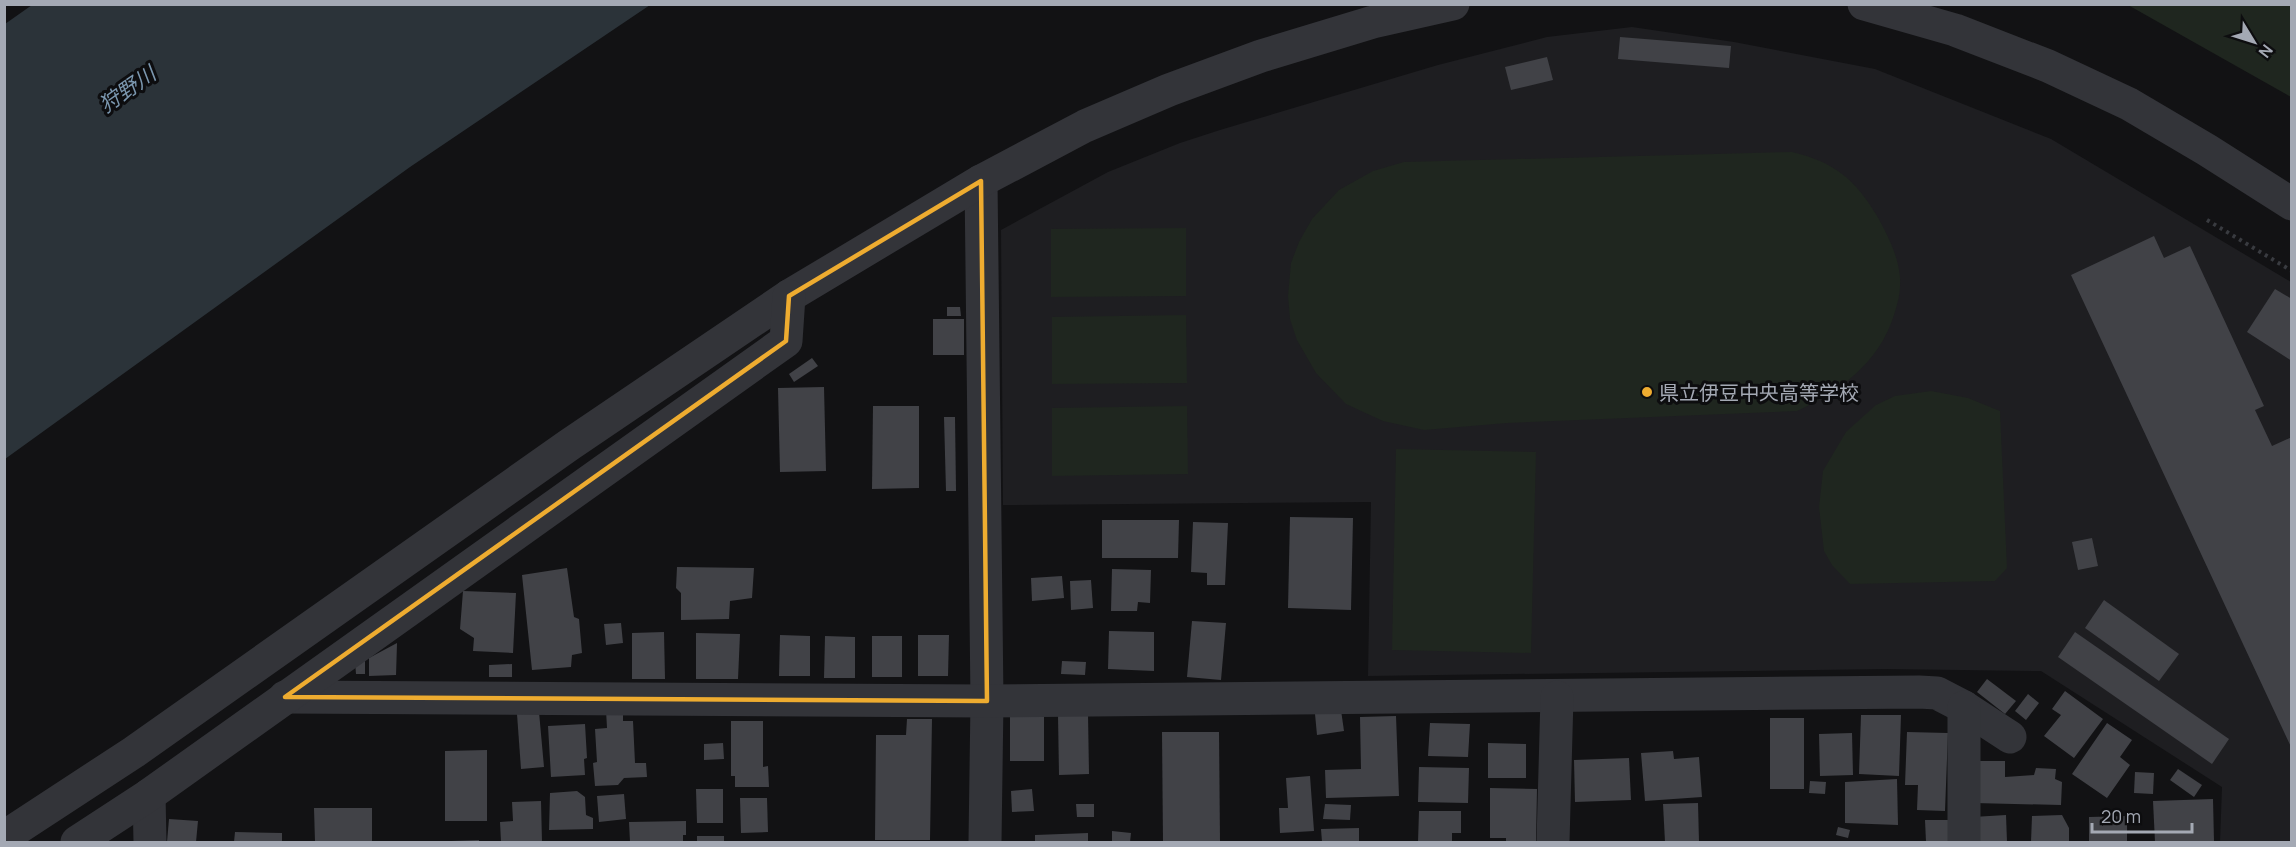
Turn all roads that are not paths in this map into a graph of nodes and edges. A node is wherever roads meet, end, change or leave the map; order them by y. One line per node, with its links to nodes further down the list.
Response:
1 (1453, 4): 3 (street)
2 (1864, 4): 4 (street)
3 (981, 181): 5 (street); 8 (street)
4 (2292, 204)
5 (789, 296): 6 (street); 12 (street)
6 (285, 697): 8 (street); 11 (street)
7 (1557, 697): 8 (street); 9 (street); 16 (street)
8 (987, 701): 15 (street)
9 (1964, 707): 10 (street); 17 (street)
10 (2010, 737)
11 (149, 795): 13 (street); 14 (street)
12 (4, 837)
13 (77, 843)
14 (150, 843)
15 (985, 843)
16 (1553, 843)
17 (1964, 843)

